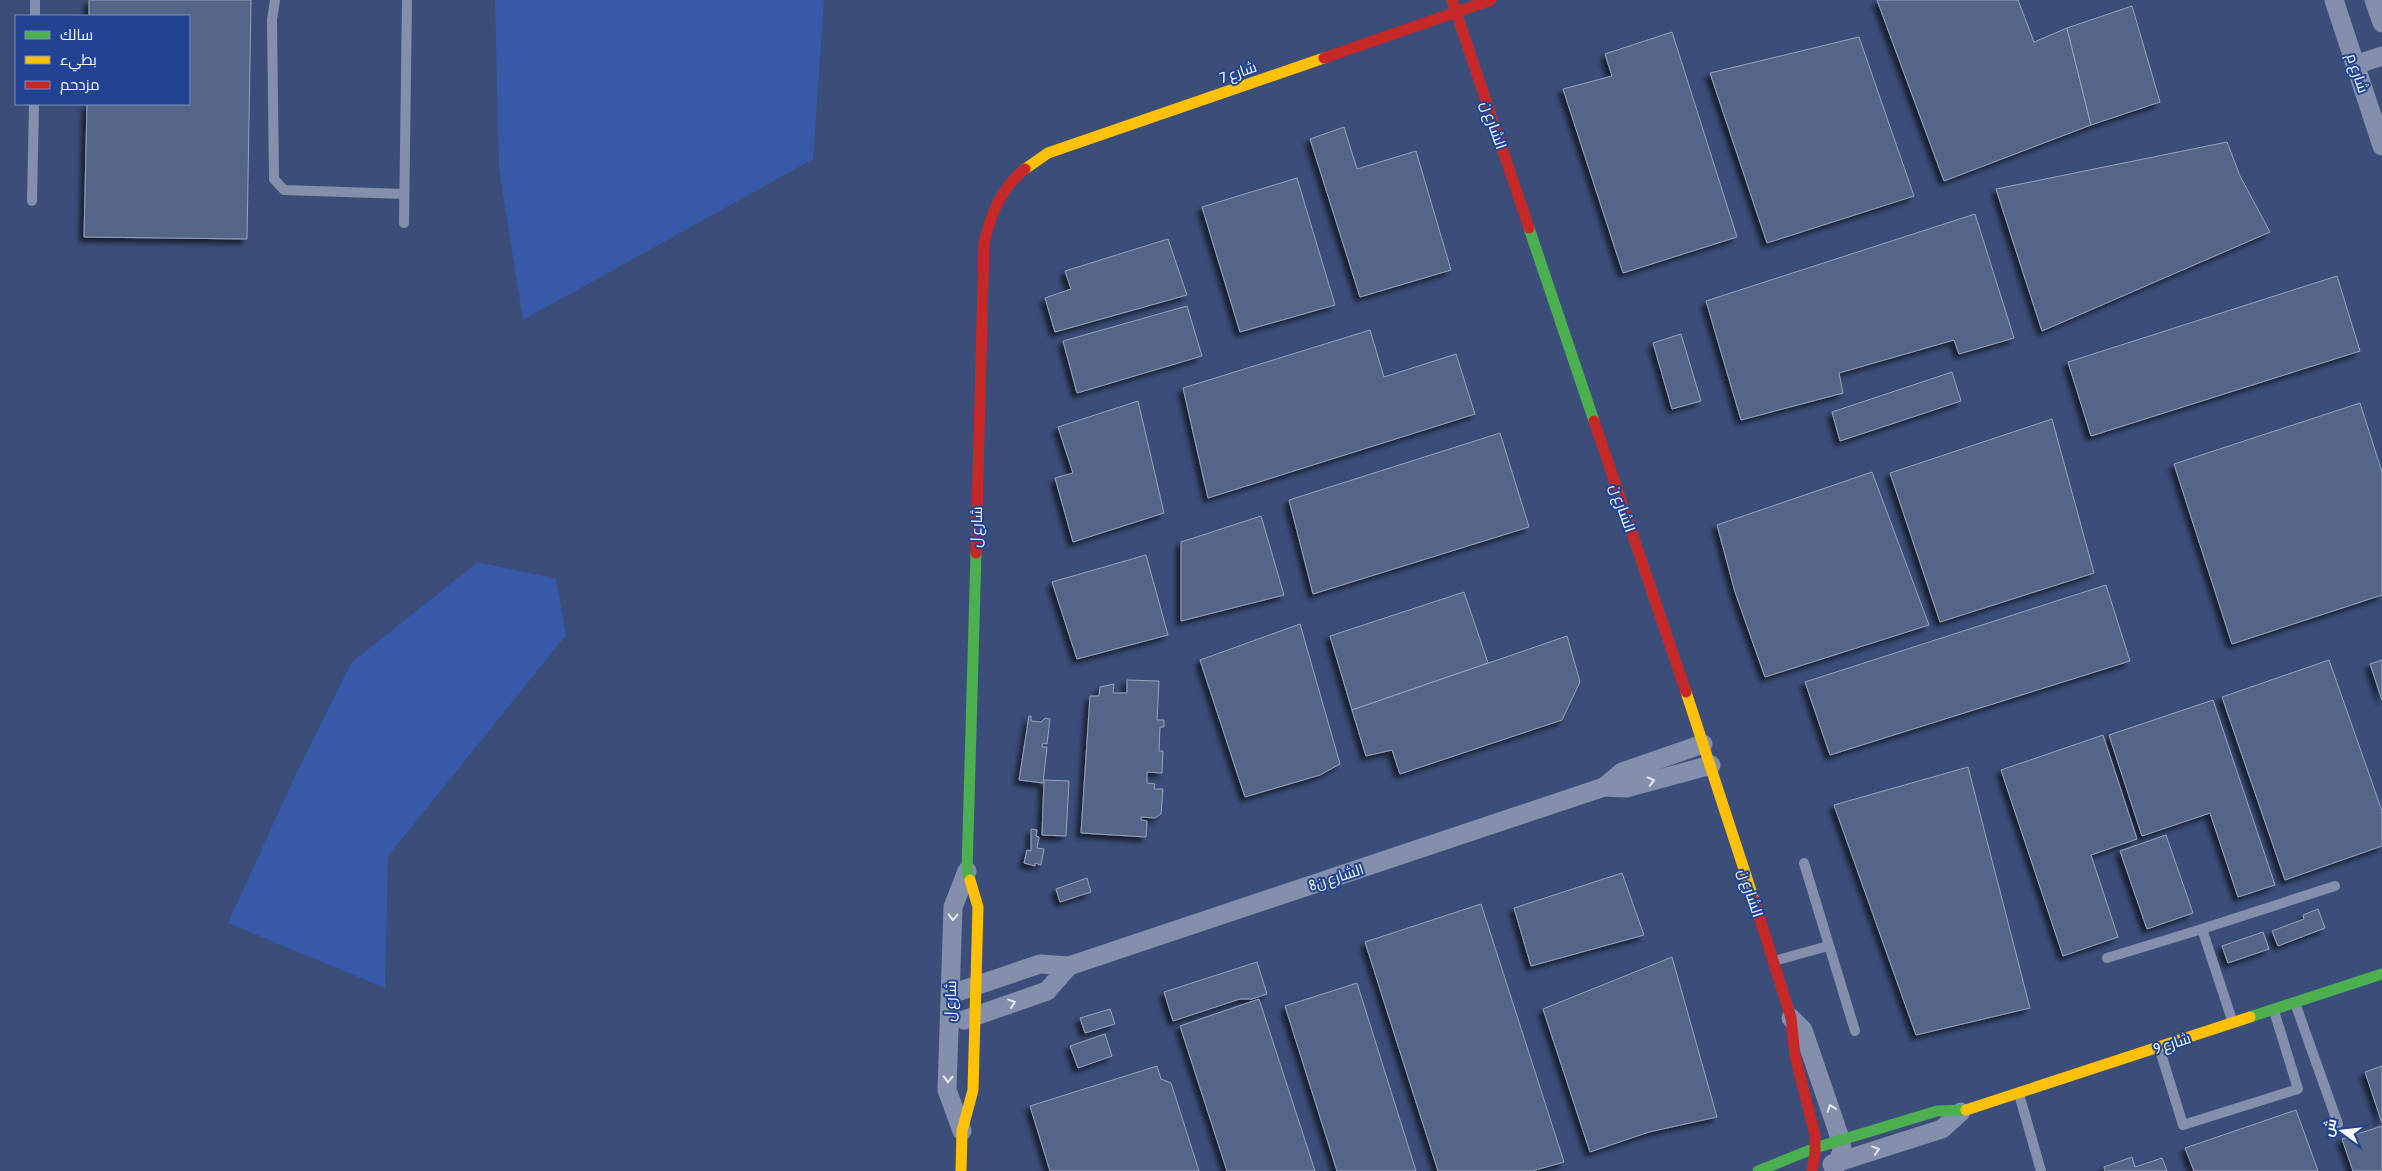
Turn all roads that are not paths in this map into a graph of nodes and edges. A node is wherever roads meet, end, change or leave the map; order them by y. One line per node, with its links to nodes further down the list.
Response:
1 (35, 0): 9 (lane)
2 (275, 0): 16 (lane)
3 (407, 0): 16 (lane)
4 (1452, 0): 8 (street, الشارع ن)
5 (1491, 0): 8 (street, شارع 7)
6 (2334, 0): 12 (street, شارع م)
7 (2374, 0): 10 (street)
8 (1456, 12): 15 (street, شارع 7); 19 (street, الشارع ن)
9 (35, 15)
10 (2382, 23)
11 (2382, 56): 12 (street)
12 (2355, 65): 14 (street, شارع م)
13 (34, 105): 17 (lane)
14 (2382, 146)
15 (1005, 188): 23 (street, شارع ل)
16 (404, 194): 18 (lane)
17 (32, 201)
18 (404, 223)
19 (1703, 744): 20 (street, الشارع ن); 21 (street, الشارع ن8)
20 (1711, 765): 21 (street, الشارع ن8, one-way to 20); 28 (street, الشارع ن)
21 (1604, 787): 29 (street, الشارع ن8)
22 (1804, 863): 26 (lane)
23 (967, 871): 31 (street, شارع ل); 32 (street, شارع ل, one-way to 32)
24 (2335, 886): 25 (lane)
25 (2202, 929): 27 (lane); 37 (lane)
26 (1828, 946): 28 (lane); 39 (lane)
27 (2107, 958)
28 (1773, 962): 36 (street, الشارع ن)
29 (1069, 966): 31 (street, الشارع ن8); 35 (street, one-way to 29)
30 (2382, 974): 33 (street, شارع 9)
31 (976, 983): 32 (street, الشارع ن8); 35 (street, شارع ل)
32 (951, 994): 38 (street, شارع ل)
33 (2295, 1003): 34 (street, شارع 9); 43 (lane)
34 (2274, 1010): 37 (street, شارع 9); 40 (lane)
35 (975, 1016): 38 (street); 44 (street, شارع ل)
36 (1791, 1018): 45 (street, الشارع ن, one-way to 36); 46 (street, الشارع ن)
37 (2233, 1023): 40 (street, شارع 9)
38 (950, 1024): 44 (street, شارع ل, one-way to 44)
39 (1855, 1030)
40 (2159, 1047): 41 (street, شارع 9)
41 (2019, 1093): 42 (street, شارع 9); 51 (lane)
42 (1961, 1112): 45 (street, شارع 9); 47 (street, شارع 9, one-way to 42)
43 (2338, 1124)
44 (962, 1130): 49 (street, شارع ل)
45 (1841, 1140): 46 (street, شارع 9); 47 (street, الشارع ن)
46 (1815, 1148): 48 (street, الشارع ن); 50 (street, شارع 9)
47 (1837, 1166): 48 (street, شارع 9)
48 (1811, 1170)
49 (961, 1171)
50 (1758, 1171)
51 (2041, 1171)

